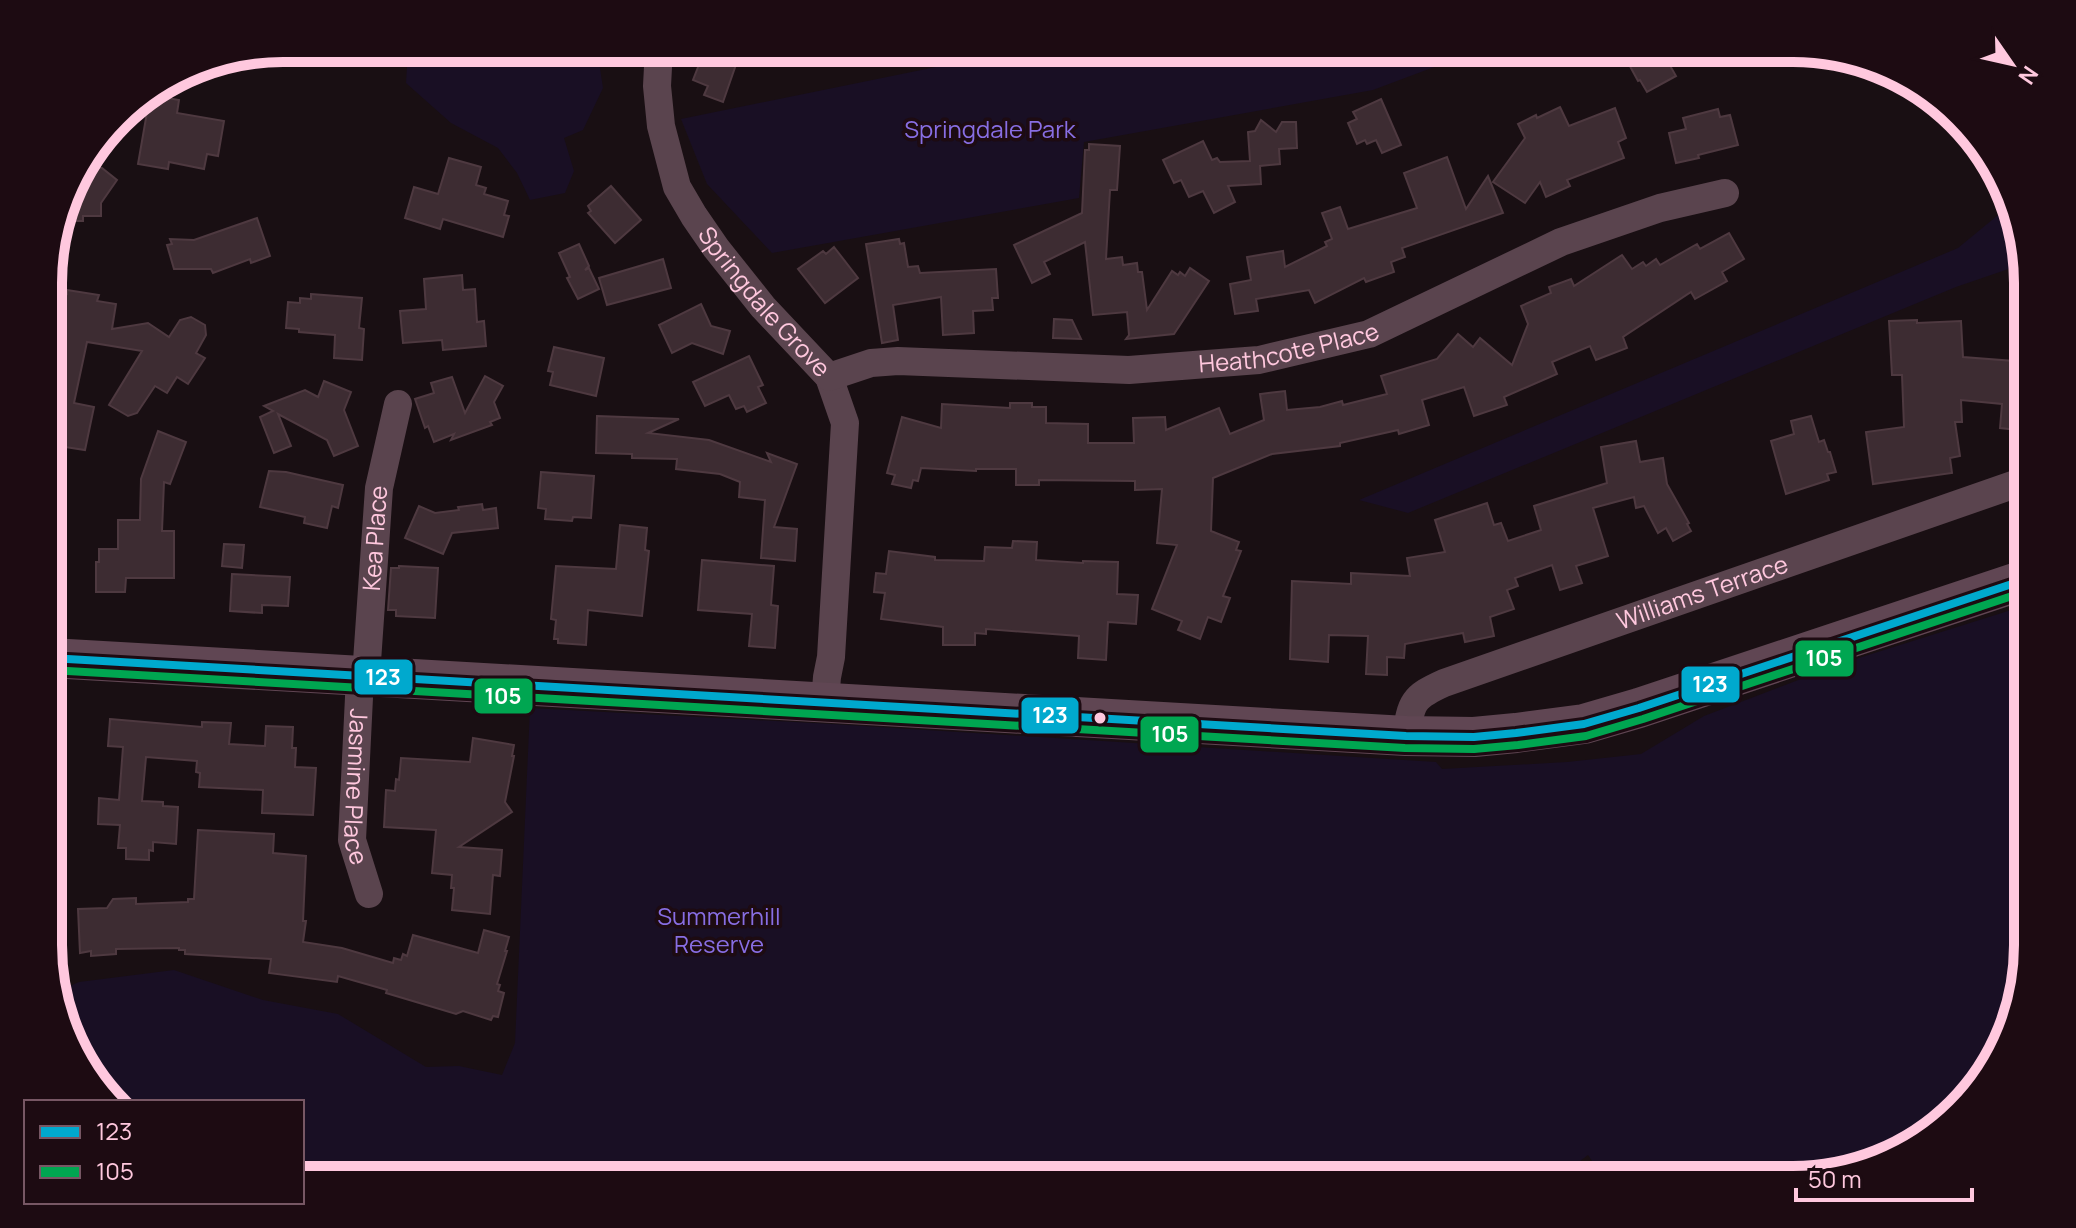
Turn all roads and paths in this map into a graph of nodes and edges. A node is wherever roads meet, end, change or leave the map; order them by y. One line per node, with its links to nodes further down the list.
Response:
1 (657, 62): 3 (street, Springdale Grove)
2 (1725, 193): 3 (street, Heathcote Place)
3 (829, 377): 9 (street, Springdale Grove)
4 (398, 404): 8 (street, Kea Place)
5 (2014, 485): 10 (street, Williams Terrace)
6 (2014, 583): 10 (main road)
7 (62, 659): 8 (main road)
8 (363, 677): 9 (main road); 11 (street, Jasmine Place)
9 (825, 702): 10 (main road)
10 (1406, 736)
11 (369, 894)

